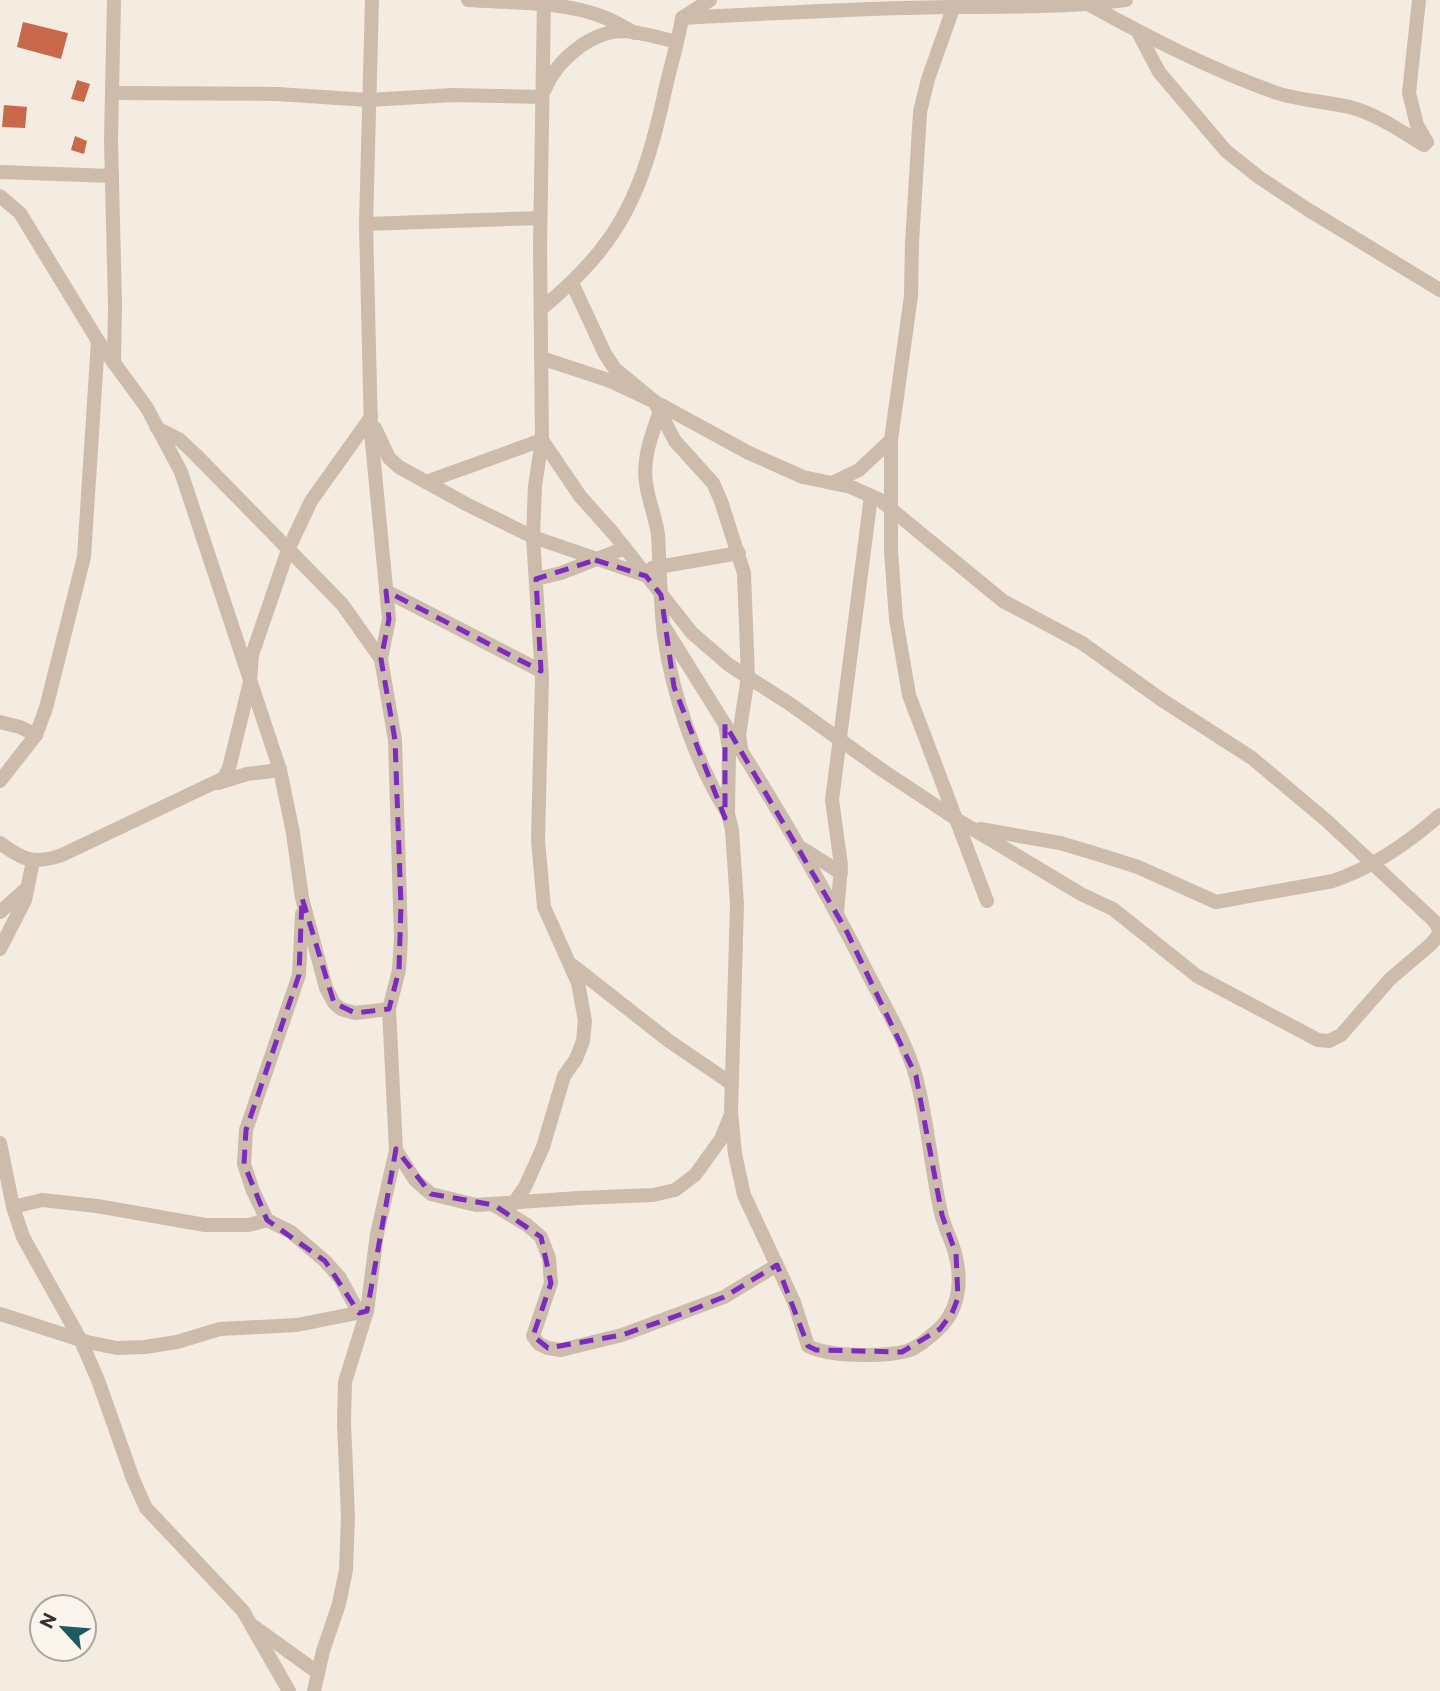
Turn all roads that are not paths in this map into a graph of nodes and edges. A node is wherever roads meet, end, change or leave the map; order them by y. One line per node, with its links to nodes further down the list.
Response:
1 (114, 0): 14 (street)
2 (372, 0): 16 (street)
3 (468, 0): 7 (street)
4 (710, 0): 10 (street)
5 (1126, 0): 9 (street)
6 (1419, 0): 11 (street)
7 (544, 2): 12 (street); 15 (street)
8 (956, 4): 9 (street); 10 (street); 32 (street)
9 (1090, 5): 11 (street)
10 (682, 18): 13 (street)
11 (1137, 31): 23 (street)
12 (635, 33): 13 (street); 15 (street)
13 (677, 42): 22 (street)
14 (111, 93): 16 (street); 18 (street)
15 (542, 97): 16 (street); 20 (street)
16 (369, 100): 21 (street)
17 (0, 172): 18 (street)
18 (111, 176): 27 (street)
19 (0, 196): 25 (street)
20 (540, 218): 21 (street); 24 (street)
21 (366, 224): 29 (street)
22 (572, 283): 24 (street); 28 (street)
23 (1440, 290)
24 (541, 309): 26 (street)
25 (98, 341): 27 (street); 54 (street)
26 (541, 358): 28 (street); 31 (street)
27 (114, 363): 30 (street)
28 (657, 406): 34 (street); 40 (street); 42 (street)
29 (371, 417): 33 (street); 39 (street); 45 (street)
30 (157, 428): 39 (street); 51 (street)
31 (542, 440): 33 (street); 37 (street); 38 (street)
32 (891, 440): 34 (street); 36 (street)
33 (426, 482): 37 (street)
34 (832, 483): 35 (street)
35 (871, 496): 36 (street); 55 (street)
36 (892, 510): 62 (street); 67 (street)
37 (533, 537): 41 (street); 44 (street)
38 (625, 548): 41 (street); 43 (street)
39 (288, 550): 48 (street); 51 (street)
40 (739, 553): 42 (street); 50 (street)
41 (595, 560): 43 (street); 44 (street)
42 (660, 567): 43 (street); 46 (street)
43 (643, 572): 46 (street)
44 (536, 579): 49 (street)
45 (386, 591): 48 (street); 49 (street)
46 (661, 595): 47 (street); 50 (street)
47 (663, 625): 53 (street); 60 (street)
48 (381, 659): 76 (street)
49 (541, 671): 75 (street)
50 (748, 677): 55 (street); 56 (street)
51 (250, 682): 57 (street); 59 (street)
52 (0, 722): 54 (street)
53 (725, 724): 56 (street); 60 (street)
54 (36, 735): 58 (street)
55 (840, 740): 62 (street); 68 (street)
56 (743, 753): 65 (street)
57 (280, 771): 59 (street); 70 (street)
58 (0, 781)
59 (213, 785): 66 (street)
60 (728, 814): 77 (street)
61 (1440, 815): 67 (street)
62 (956, 819): 63 (street); 71 (street)
63 (972, 827): 67 (street); 67 (street)
64 (0, 843): 66 (street)
65 (800, 847): 68 (street); 73 (street)
66 (33, 861): 69 (street)
67 (1372, 864)
68 (841, 873): 73 (street)
69 (27, 888): 72 (street); 74 (street)
70 (302, 898): 76 (street); 84 (street)
71 (987, 901)
72 (0, 912)
73 (837, 915): 85 (street)
74 (0, 949)
75 (568, 962): 77 (street); 81 (street)
76 (389, 1009): 80 (street)
77 (732, 1084): 78 (street)
78 (732, 1112): 81 (street); 85 (street)
79 (0, 1143): 83 (street)
80 (396, 1150): 82 (street); 86 (street)
81 (513, 1204): 82 (street)
82 (494, 1205): 85 (street)
83 (13, 1207): 84 (street); 88 (street)
84 (267, 1220): 86 (street)
85 (777, 1265)
86 (363, 1312): 88 (street); 90 (street)
87 (0, 1314): 88 (street)
88 (80, 1339): 89 (street)
89 (248, 1622): 90 (street); 91 (street)
90 (317, 1672): 92 (street)
91 (289, 1691)
92 (314, 1691)

